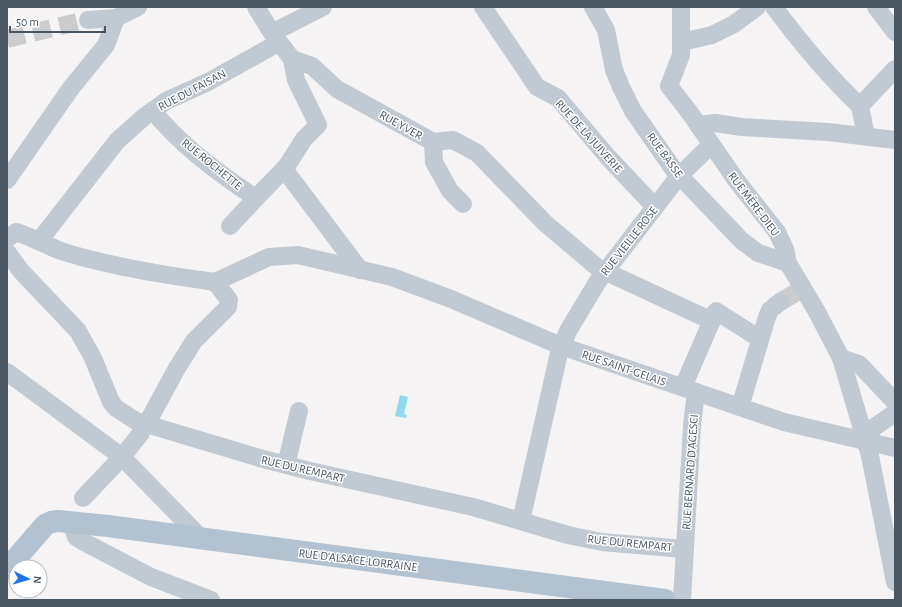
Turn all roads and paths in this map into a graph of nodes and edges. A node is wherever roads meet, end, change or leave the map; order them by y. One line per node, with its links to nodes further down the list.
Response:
1 (138, 7): 10 (street)
2 (256, 7): 13 (street, RUE YVER)
3 (323, 7): 13 (street, RUE DU FAISAN)
4 (483, 7): 29 (street, RUE DE LA JUIVERIE)
5 (593, 7): 25 (street, RUE BASSE)
6 (681, 7): 14 (street)
7 (757, 7): 14 (street)
8 (774, 7): 17 (street)
9 (876, 7): 12 (street)
10 (116, 18): 11 (street); 26 (street)
11 (88, 20)
12 (895, 32)
13 (275, 38): 15 (street, RUE YVER); 18 (street, RUE DU FAISAN)
14 (682, 42): 19 (street, RUE MÈRE-DIEU)
15 (292, 59): 22 (street, RUE YVER); 24 (street)
16 (895, 69): 17 (street)
17 (860, 106): 20 (street)
18 (153, 111): 27 (street, RUE ROCHETTE); 32 (street, RUE DU FAISAN)
19 (698, 125): 20 (street); 23 (street, RUE MÈRE-DIEU)
20 (866, 136): 21 (street)
21 (895, 140)
22 (433, 142): 28 (street); 36 (street, RUE YVER)
23 (711, 145): 25 (street, RUE VIEILLE ROSE); 34 (street, RUE MÈRE-DIEU)
24 (284, 169): 27 (street); 35 (street)
25 (679, 176): 29 (street, RUE VIEILLE ROSE); 34 (street, RUE BASSE)
26 (7, 180)
27 (256, 198): 30 (street)
28 (463, 204)
29 (655, 207): 36 (street, RUE VIEILLE ROSE)
30 (230, 226)
31 (7, 238): 32 (street)
32 (39, 241): 37 (street)
33 (7, 252): 49 (street, RUE DU REMPART)
34 (788, 263): 42 (street, RUE MÈRE-DIEU)
35 (360, 270): 37 (street, RUE SAINT-GELAIS); 41 (street, RUE SAINT-GELAIS)
36 (605, 271): 39 (street, RUE YVER); 41 (street, RUE VIEILLE ROSE)
37 (215, 282): 49 (street)
38 (780, 302): 40 (street)
39 (712, 321): 40 (street); 44 (street, RUE BERNARD D'AGESCI)
40 (760, 339): 46 (street)
41 (561, 346): 44 (street, RUE SAINT-GELAIS); 55 (street, RUE VIEILLE ROSE)
42 (842, 358): 45 (street); 50 (street, RUE MÈRE-DIEU)
43 (7, 372): 52 (street)
44 (690, 390): 46 (street, RUE SAINT-GELAIS); 58 (street, RUE BERNARD D'AGESCI)
45 (895, 402)
46 (740, 407): 50 (street, RUE SAINT-GELAIS)
47 (299, 411): 53 (street)
48 (895, 413): 50 (street)
49 (143, 429): 52 (street); 53 (street, RUE DU REMPART)
50 (865, 441): 51 (street, RUE SAINT-GELAIS); 60 (street, RUE MÈRE-DIEU)
51 (895, 448)
52 (122, 457): 54 (street); 57 (street)
53 (286, 465): 55 (street, RUE DU REMPART)
54 (83, 498)
55 (521, 521): 58 (street, RUE DU REMPART)
56 (76, 523): 57 (main road, RUE D'ALSACE-LORRAINE); 59 (main road, RUE D'ALSACE-LORRAINE); 61 (street)
57 (204, 540): 62 (main road, RUE D'ALSACE-LORRAINE)
58 (684, 549): 63 (street, RUE BERNARD D'AGESCI)
59 (7, 569)
60 (895, 582)
61 (212, 600)
62 (665, 600)
63 (682, 600)

